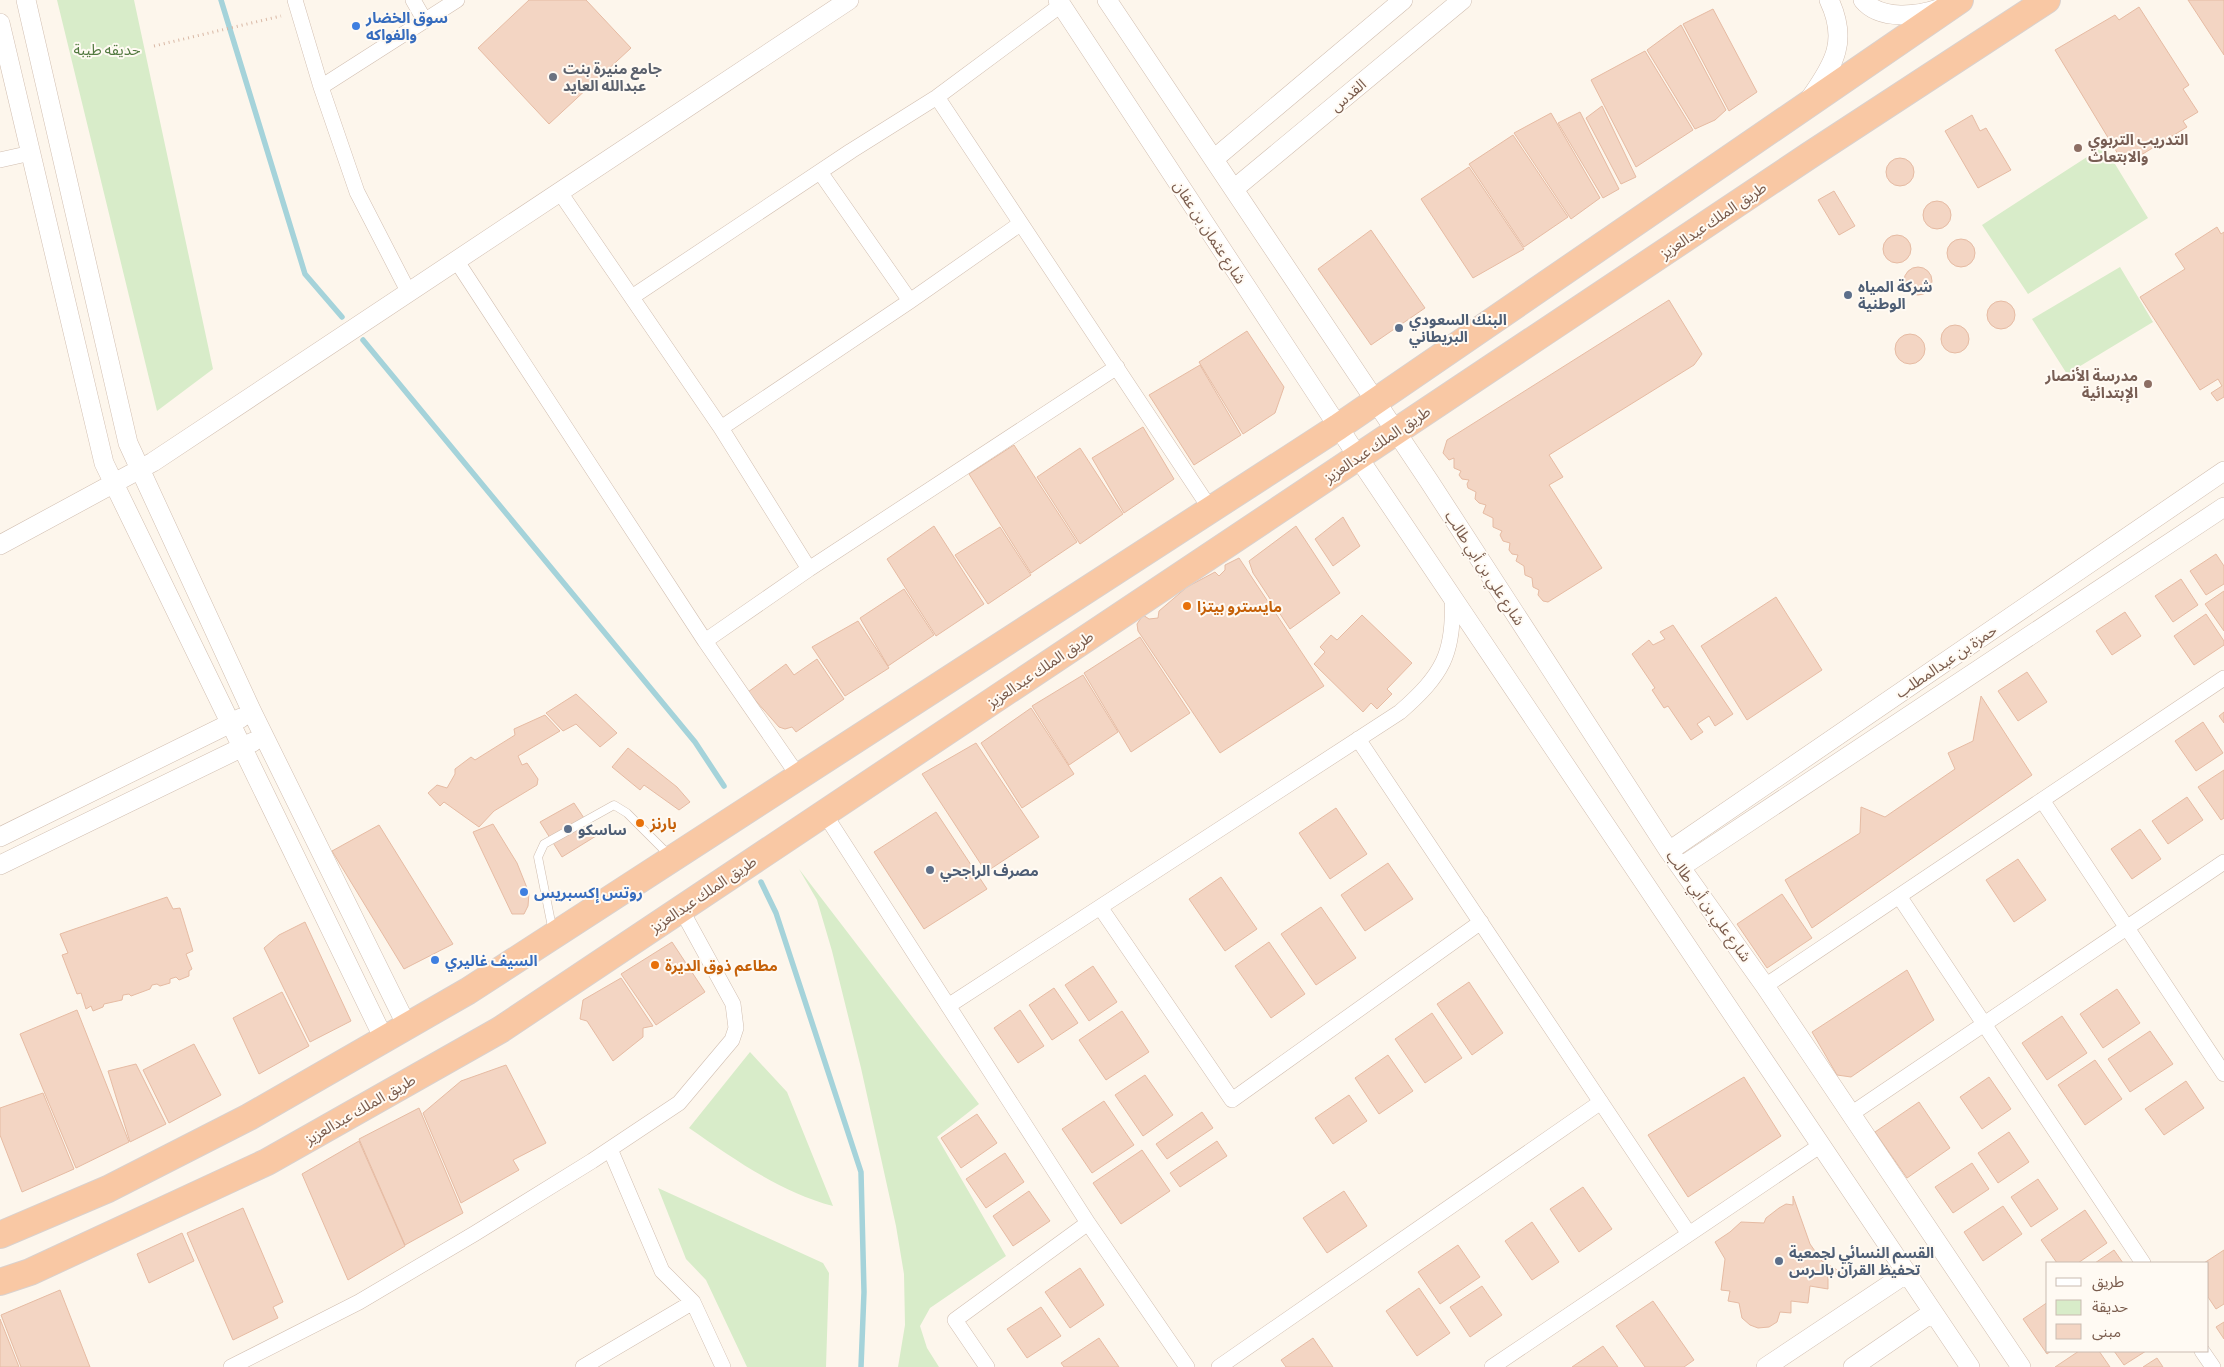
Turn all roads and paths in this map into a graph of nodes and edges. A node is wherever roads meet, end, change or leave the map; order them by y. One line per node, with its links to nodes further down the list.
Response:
1 (26, 0): 38 (street)
2 (295, 0): 18 (street)
3 (413, 0): 15 (street)
4 (457, 0): 15 (street)
5 (849, 0): 26 (street)
6 (1107, 0): 22 (street)
7 (1403, 0): 22 (street)
8 (1462, 0): 25 (street, القدس)
9 (1829, 0): 20 (street)
10 (1863, 0): 12 (street)
11 (2047, 0): 36 (highway, طريق الملك عبدالعزيز)
12 (1957, 2): 20 (highway)
13 (1060, 3): 19 (street); 35 (street, شارع عثمان بن عفان)
14 (281, 16): 17 (path)
15 (425, 21): 18 (street)
16 (0, 23): 21 (street)
17 (154, 46)
18 (321, 87): 29 (street)
19 (937, 97): 24 (street); 27 (street)
20 (1807, 103): 33 (highway)
21 (31, 153): 23 (street); 40 (street)
22 (1214, 159): 25 (street)
23 (0, 160)
24 (820, 172): 30 (street); 31 (street)
25 (1234, 189): 33 (street)
26 (559, 191): 28 (street); 30 (street)
27 (1020, 224): 31 (street); 32 (street)
28 (456, 260): 29 (street); 46 (street)
29 (408, 291): 38 (street)
30 (632, 297): 34 (street)
31 (910, 301): 34 (street)
32 (1117, 367): 42 (street); 44 (street)
33 (1376, 401): 35 (highway); 36 (street)
34 (721, 428): 44 (street)
35 (1338, 428): 37 (street, شارع عثمان بن عفان); 42 (highway)
36 (1399, 436): 37 (highway, طريق الملك عبدالعزيز); 57 (street, شارع علي بن أبي طالب)
37 (1360, 460): 45 (street); 55 (highway, طريق الملك عبدالعزيز)
38 (140, 469): 40 (street); 48 (street)
39 (2224, 471): 57 (street, حمزة بن عبدالمطلب)
40 (114, 483): 43 (street); 49 (street)
41 (2224, 507): 61 (street, حمزة بن عبدالمطلب)
42 (1212, 510): 53 (highway)
43 (0, 545)
44 (809, 569): 46 (street)
45 (1452, 597): 51 (street); 76 (street)
46 (705, 641): 53 (street)
47 (2224, 678): 54 (street)
48 (252, 712): 49 (street); 50 (street)
49 (230, 723): 52 (street); 56 (street)
50 (264, 736): 52 (street); 71 (street)
51 (1358, 739): 63 (street); 65 (street)
52 (242, 747): 60 (street); 72 (street)
53 (799, 777): 58 (highway)
54 (2042, 800): 62 (street); 66 (street)
55 (824, 813): 64 (highway, طريق الملك عبدالعزيز); 69 (street)
56 (0, 837)
57 (1669, 851): 61 (street, شارع علي بن أبي طالب)
58 (673, 858): 67 (highway); 67 (lane)
59 (2224, 862): 66 (street)
60 (0, 865)
61 (1681, 867): 68 (street, شارع علي بن أبي طالب)
62 (1899, 896): 68 (street); 70 (street)
63 (1100, 907): 65 (street); 69 (street)
64 (681, 909): 77 (street); 83 (highway, طريق الملك عبدالعزيز)
65 (1481, 922): 74 (street)
66 (2126, 927): 70 (street); 73 (street)
67 (554, 936): 71 (highway)
68 (1765, 986): 75 (street, شارع علي بن أبي طالب)
69 (948, 1006): 78 (street)
70 (1983, 1024): 75 (street); 81 (street)
71 (406, 1026): 72 (highway)
72 (384, 1039): 80 (highway)
73 (2224, 1074)
74 (1601, 1102): 79 (street); 93 (street)
75 (1851, 1114): 97 (street, شارع علي بن أبي طالب)
76 (1821, 1145): 79 (street); 82 (street)
77 (610, 1149): 84 (street); 88 (street)
78 (1088, 1223): 91 (street); 92 (street)
79 (1689, 1234): 94 (street)
80 (0, 1235)
81 (2142, 1262)
82 (1907, 1273): 85 (street); 87 (street)
83 (0, 1282)
84 (693, 1302): 89 (street); 90 (street)
85 (1933, 1312): 95 (street); 96 (street)
86 (2203, 1352): 98 (street)
87 (1771, 1366)
88 (231, 1367)
89 (583, 1367)
90 (723, 1367)
91 (987, 1367)
92 (1187, 1367)
93 (1219, 1367)
94 (1492, 1367)
95 (1853, 1367)
96 (1970, 1367)
97 (2021, 1367)
98 (2213, 1367)

